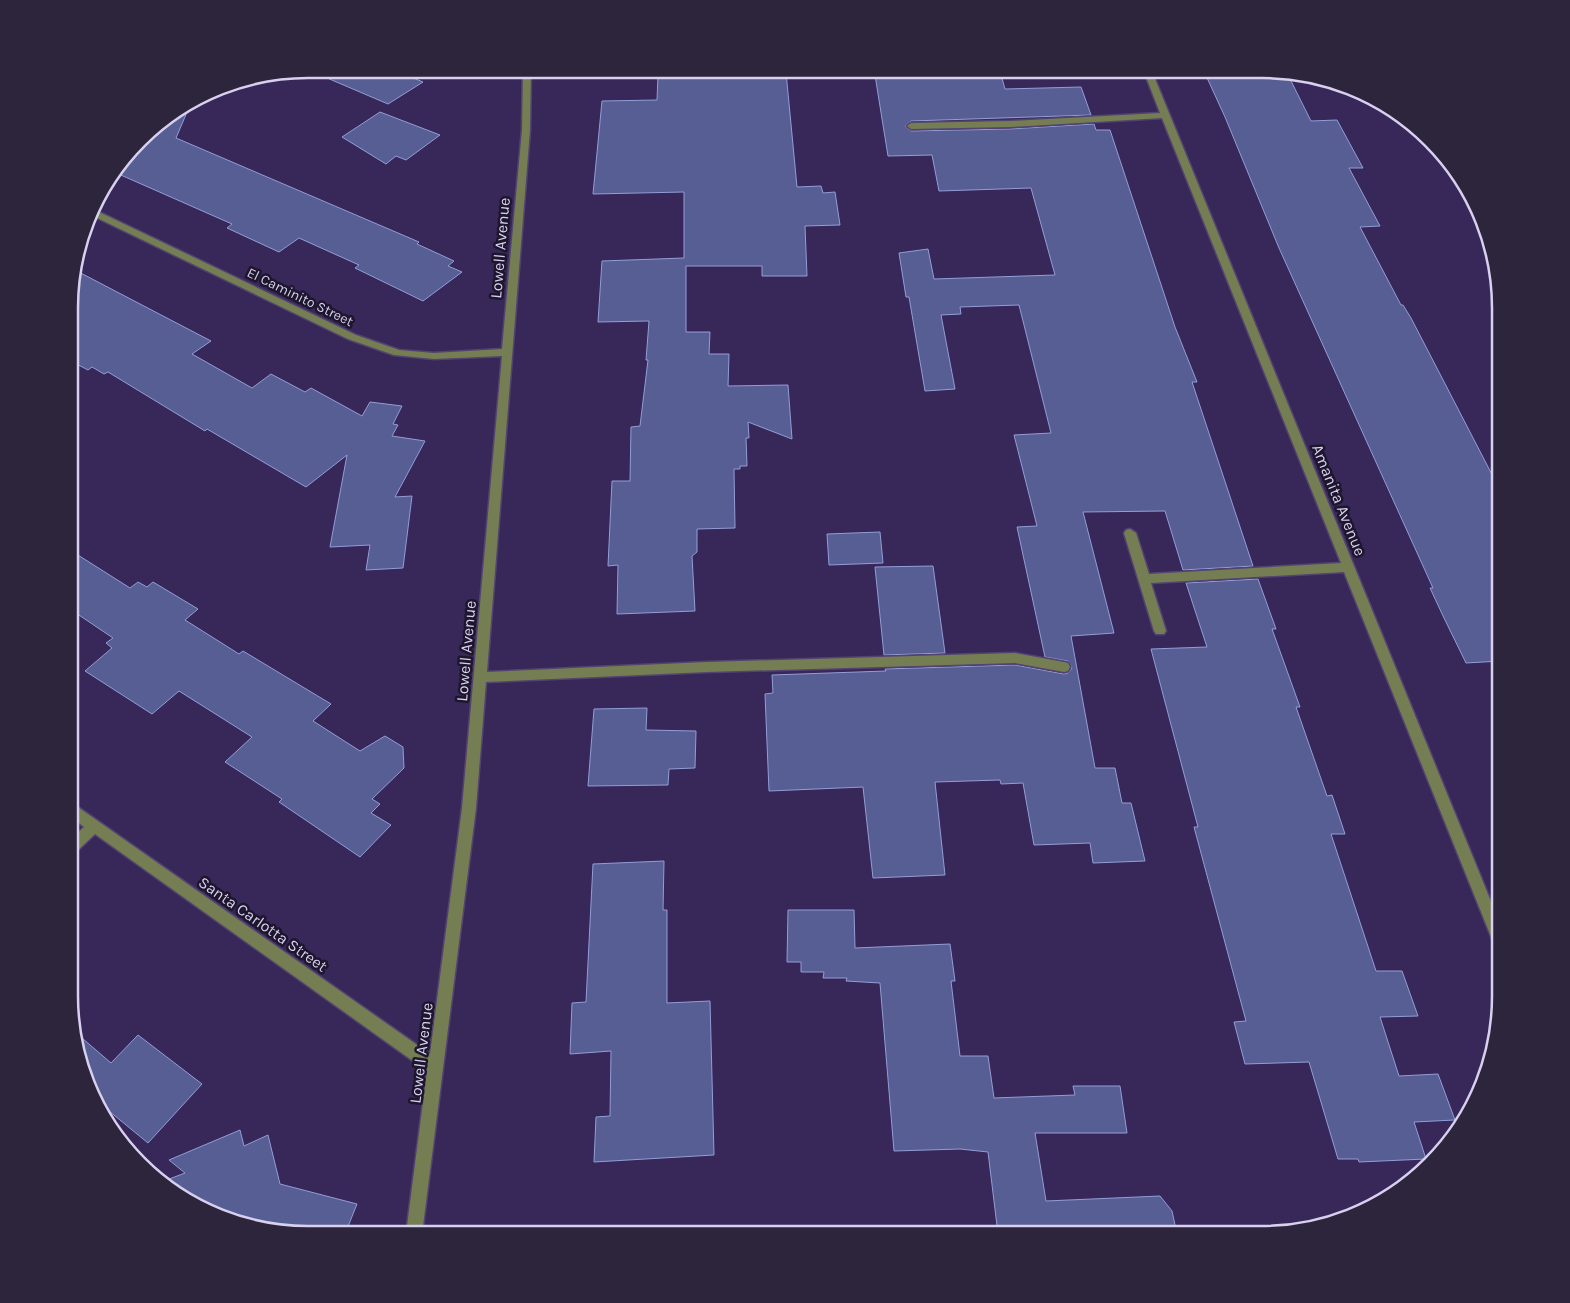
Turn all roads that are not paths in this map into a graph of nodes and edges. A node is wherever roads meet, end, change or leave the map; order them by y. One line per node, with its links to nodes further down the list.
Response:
1 (528, 78): 6 (street, Lowell Avenue)
2 (1151, 78): 3 (street, Amanita Avenue)
3 (1166, 115): 4 (street); 8 (street, Amanita Avenue)
4 (911, 126)
5 (97, 214): 6 (street, El Caminito Street)
6 (508, 352): 12 (street, Lowell Avenue)
7 (1130, 533): 9 (street)
8 (1348, 567): 9 (street); 16 (street, Amanita Avenue)
9 (1144, 579): 10 (street)
10 (1160, 630)
11 (1064, 667): 12 (street)
12 (480, 677): 17 (street, Lowell Avenue)
13 (78, 815): 14 (street, Santa Carlotta Street)
14 (94, 827): 15 (street); 17 (street, Santa Carlotta Street)
15 (78, 842)
16 (1492, 922)
17 (436, 1068): 18 (street, Lowell Avenue)
18 (415, 1226)

